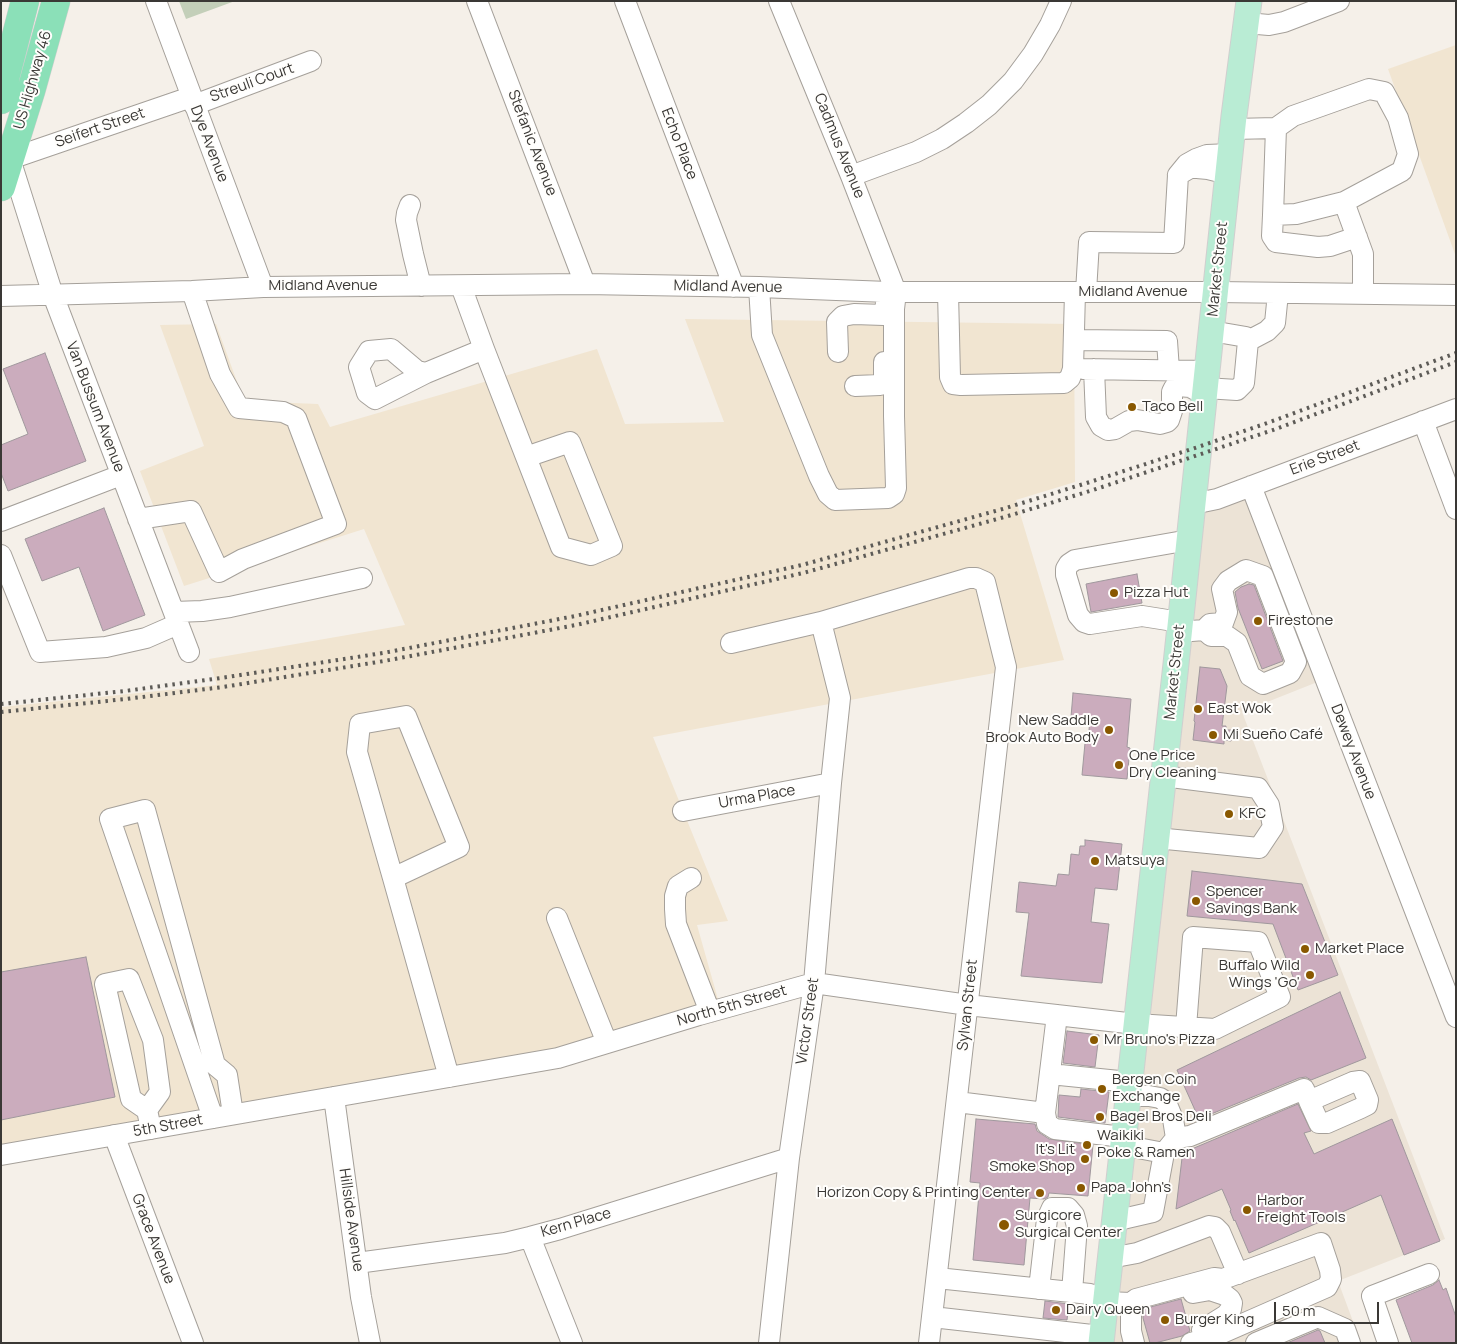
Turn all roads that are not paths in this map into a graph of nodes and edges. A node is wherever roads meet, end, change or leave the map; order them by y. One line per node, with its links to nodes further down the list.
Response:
1 (25, 1): 11 (highway, US Highway 46)
2 (56, 1): 15 (highway, US Highway 46)
3 (156, 1): 12 (street, Dye Avenue)
4 (478, 1): 23 (street, Stefanic Avenue)
5 (625, 1): 27 (street, Echo Place)
6 (779, 1): 17 (street, Cadmus Avenue)
7 (1061, 1): 17 (street)
8 (1339, 1): 9 (street)
9 (1248, 12): 14 (main road, Market Street)
10 (311, 61): 12 (street, Streuli Court)
11 (1, 100)
12 (192, 101): 15 (street, Seifert Street); 26 (street, Dye Avenue)
13 (1276, 128): 14 (street); 19 (street); 21 (street)
14 (1233, 129): 16 (main road, Market Street)
15 (10, 159): 18 (highway, US Highway 46); 36 (street, Van Bussum Avenue)
16 (1229, 164): 32 (street); 33 (main road, Market Street)
17 (852, 176): 30 (street, Cadmus Avenue)
18 (1, 187)
19 (1344, 202): 21 (street); 22 (street)
20 (410, 205): 24 (street)
21 (1273, 215): 22 (street)
22 (1357, 237): 35 (street)
23 (585, 284): 25 (street, Midland Avenue); 27 (street, Midland Avenue)
24 (422, 286): 25 (street, Midland Avenue); 26 (street, Midland Avenue)
25 (461, 286): 43 (street)
26 (263, 287): 29 (street, Midland Avenue)
27 (734, 287): 28 (street, Midland Avenue)
28 (760, 287): 30 (street, Midland Avenue); 30 (street)
29 (192, 291): 36 (street, Midland Avenue); 59 (street)
30 (892, 292): 31 (street, Midland Avenue); 39 (street)
31 (948, 292): 32 (street, Midland Avenue); 45 (street)
32 (1081, 292): 33 (street, Midland Avenue); 41 (street)
33 (1216, 292): 34 (street, Midland Avenue); 40 (main road, Market Street)
34 (1278, 293): 35 (street, Midland Avenue); 42 (street)
35 (1363, 294): 37 (street, Midland Avenue)
36 (53, 295): 38 (street, Midland Avenue); 55 (street, Van Bussum Avenue)
37 (1456, 295)
38 (1, 296)
39 (884, 315): 44 (street); 50 (street)
40 (1211, 331): 42 (street); 49 (main road, Market Street)
41 (1074, 340): 45 (street); 47 (street)
42 (1248, 341): 49 (street)
43 (484, 349): 48 (street); 54 (street)
44 (838, 352)
45 (1073, 369): 46 (street)
46 (1094, 369): 47 (street); 51 (street)
47 (1162, 370): 49 (street); 51 (street)
48 (426, 373)
49 (1206, 385): 51 (street); 57 (main road, Market Street)
50 (855, 386)
51 (1172, 392)
52 (1456, 408): 53 (street, Erie Street)
53 (1423, 421): 56 (street, Erie Street); 58 (street)
54 (526, 457): 54 (street)
55 (121, 475): 59 (street, Van Bussum Avenue); 60 (street)
56 (1251, 486): 57 (street, Erie Street); 83 (street, Dewey Avenue)
57 (1193, 504): 61 (main road, Market Street)
58 (1456, 509)
59 (138, 519): 64 (street, Van Bussum Avenue)
60 (1, 521)
61 (1189, 540): 66 (main road, Market Street); 66 (street)
62 (1, 555): 64 (street)
63 (362, 578): 64 (street)
64 (176, 618): 69 (street, Van Bussum Avenue)
65 (821, 622): 68 (street); 71 (street, Victor Street); 80 (street, Sylvan Street)
66 (1180, 627): 67 (street); 70 (main road, Market Street)
67 (1204, 630): 67 (street)
68 (731, 644)
69 (189, 652)
70 (1163, 776): 73 (main road, Market Street); 73 (street)
71 (831, 783): 72 (street, Urma Place); 79 (street, Victor Street)
72 (683, 811)
73 (1156, 838): 84 (main road, Market Street)
74 (393, 878): 74 (street); 89 (street)
75 (691, 878): 81 (street)
76 (557, 918): 86 (street)
77 (179, 935): 78 (street); 78 (street); 87 (street)
78 (153, 943): 87 (street)
79 (814, 983): 80 (street, North 5th Street); 81 (street, North 5th Street); 102 (street, Victor Street)
80 (968, 1005): 82 (street, North 5th Street); 93 (street, Sylvan Street)
81 (710, 1012): 86 (street, North 5th Street)
82 (1058, 1015): 84 (street, North 5th Street); 88 (street)
83 (1456, 1017)
84 (1136, 1024): 85 (street, North 5th Street); 90 (main road, Market Street)
85 (1186, 1027): 85 (street, North 5th Street)
86 (607, 1044): 89 (street, North 5th Street)
87 (206, 1068): 95 (street); 96 (street)
88 (1050, 1074): 90 (street); 94 (street)
89 (449, 1077): 91 (street, North 5th Street)
90 (1128, 1089): 99 (main road, Market Street); 100 (street)
91 (334, 1097): 95 (street, 5th Street); 106 (street, Hillside Avenue)
92 (1310, 1101): 100 (street)
93 (957, 1102): 94 (street); 109 (street, Sylvan Street)
94 (1046, 1113): 99 (street)
95 (233, 1114): 96 (street, 5th Street)
96 (213, 1118): 97 (street, 5th Street)
97 (149, 1119): 97 (street); 98 (street, 5th Street)
98 (114, 1135): 101 (street, 5th Street); 117 (street, Grace Avenue)
99 (1123, 1141): 100 (street); 103 (main road, Market Street)
100 (1170, 1145): 103 (street)
101 (1, 1155)
102 (789, 1158): 104 (street, Kern Place); 120 (street, Victor Street)
103 (1114, 1221): 105 (main road, Market Street)
104 (530, 1237): 106 (street, Kern Place); 119 (street)
105 (1110, 1258): 108 (street); 112 (main road, Market Street)
106 (357, 1263): 118 (street, Hillside Avenue)
107 (1429, 1274): 126 (street)
108 (1230, 1277): 113 (street); 115 (street); 115 (street)
109 (937, 1278): 110 (street); 114 (street, Sylvan Street)
110 (1040, 1289): 111 (street); 111 (street)
111 (1072, 1292): 112 (street)
112 (1105, 1302): 113 (street); 116 (main road, Market Street)
113 (1131, 1306): 122 (street); 123 (street)
114 (932, 1317): 116 (street); 121 (street, Sylvan Street)
115 (1234, 1327): 123 (street)
116 (1101, 1339)
117 (193, 1343)
118 (370, 1343)
119 (572, 1343)
120 (769, 1343)
121 (929, 1343)
122 (1134, 1343)
123 (1189, 1343)
124 (1256, 1343): 125 (street)
125 (1350, 1343)
126 (1388, 1343)

